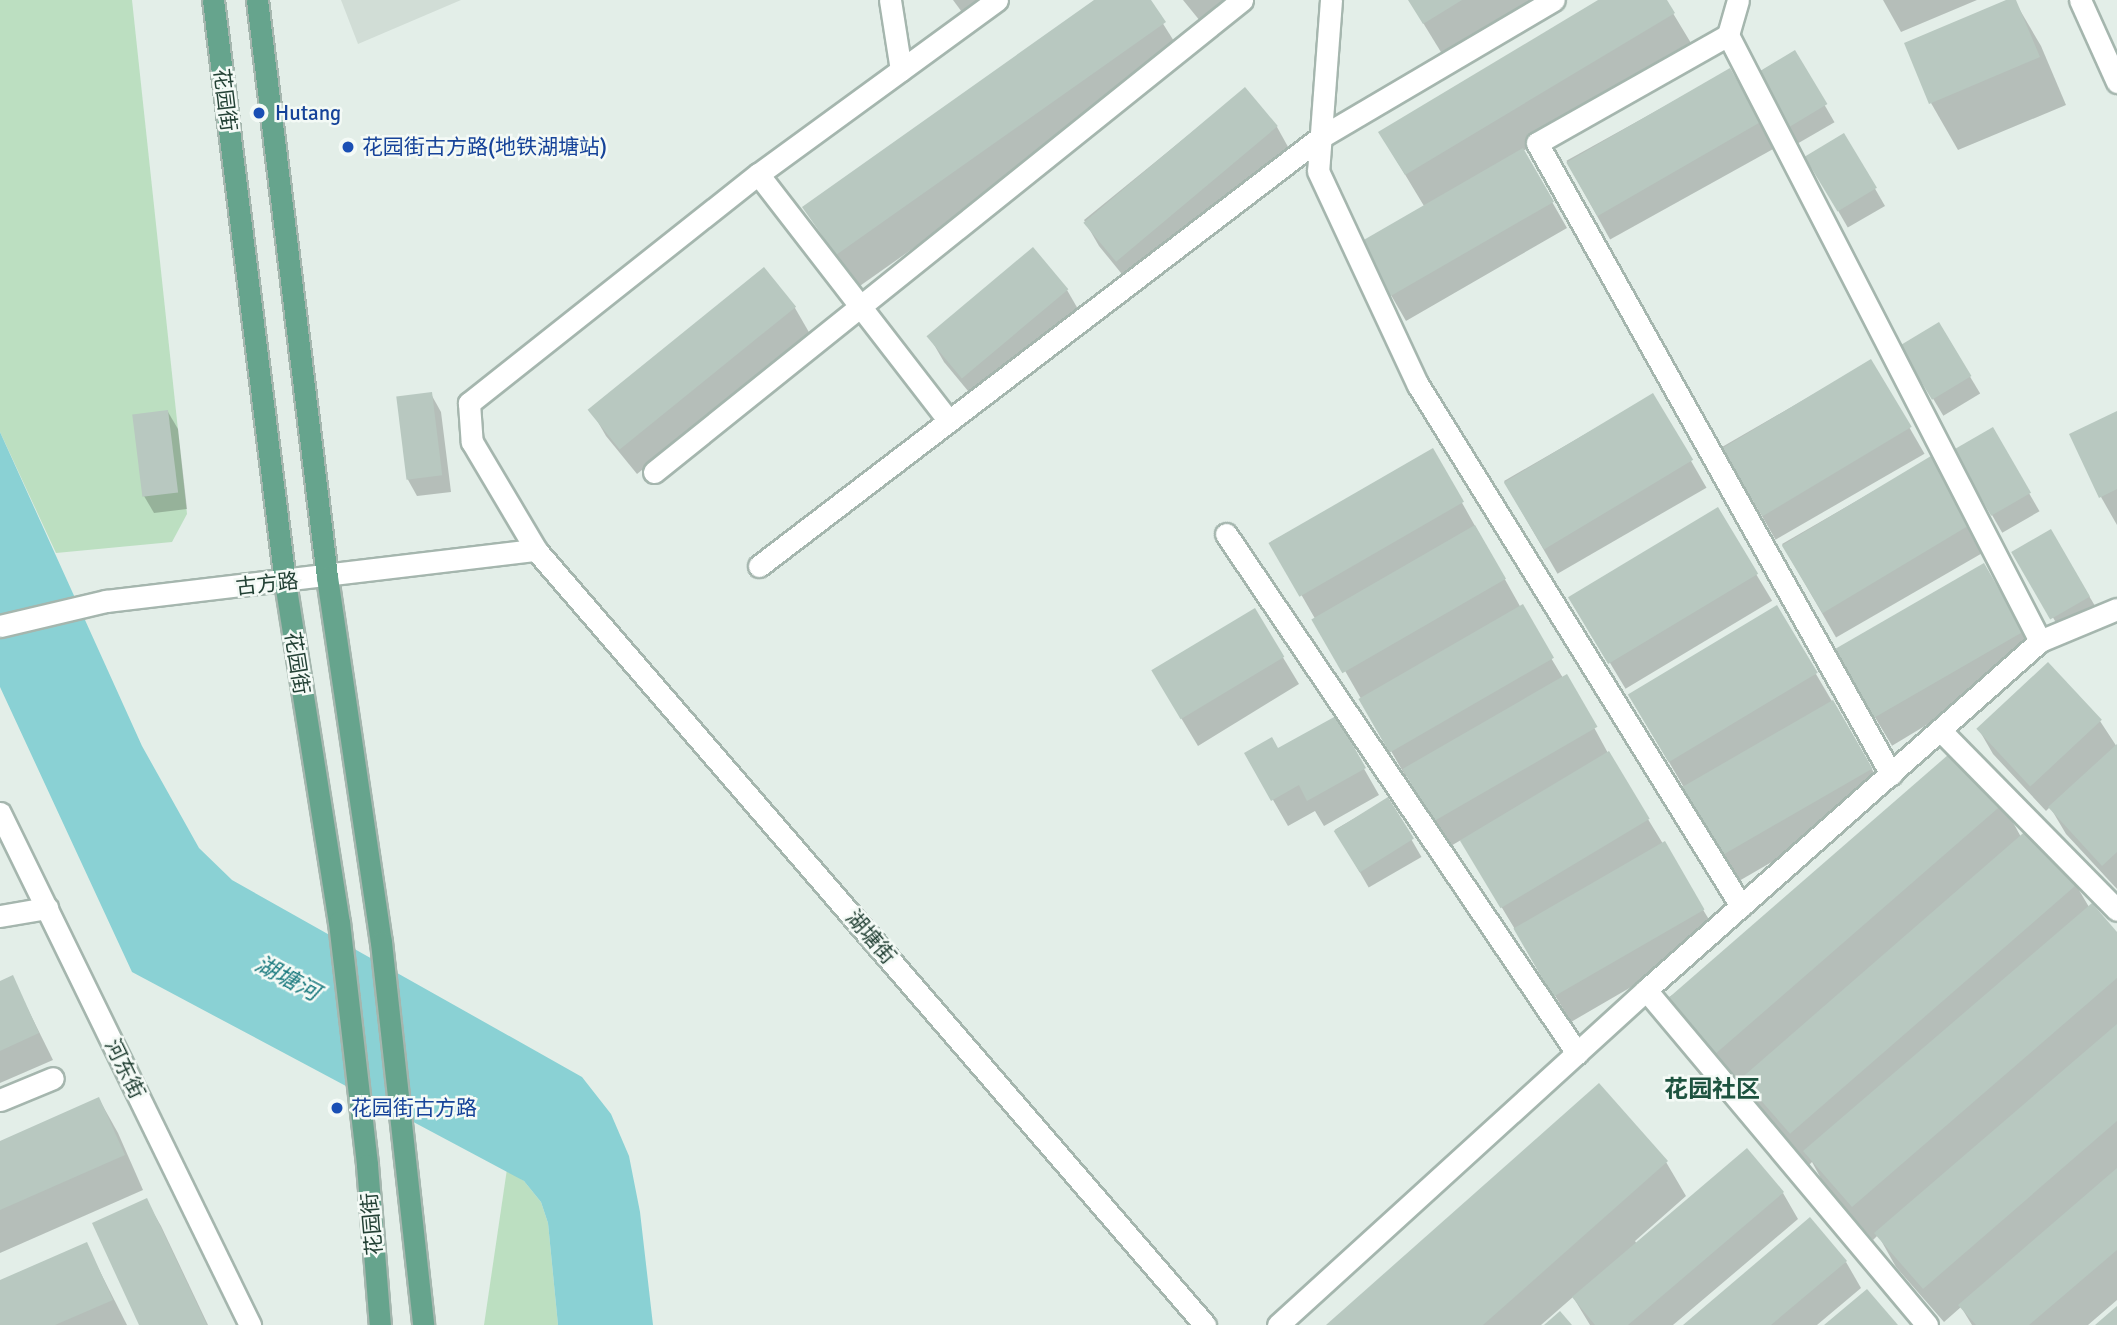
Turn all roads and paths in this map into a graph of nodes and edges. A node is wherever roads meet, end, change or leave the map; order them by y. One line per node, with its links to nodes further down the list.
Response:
1 (213, 0): 22 (main road, 花园街)
2 (257, 0): 21 (main road, 花园街)
3 (890, 0): 11 (street)
4 (997, 0): 11 (street)
5 (1242, 0): 15 (street)
6 (1331, 0): 13 (street)
7 (1554, 0): 13 (street)
8 (1738, 0): 10 (street)
9 (2080, 0): 12 (street)
10 (1728, 35): 25 (street); 27 (street)
11 (901, 70): 14 (street)
12 (2117, 82)
13 (1321, 137): 16 (street); 29 (street)
14 (758, 174): 15 (street); 19 (street, 湖塘街)
15 (860, 306): 16 (street); 17 (street)
16 (948, 421): 20 (street)
17 (654, 472)
18 (1226, 534): 34 (street)
19 (536, 550): 21 (street, 古方路); 40 (street, 湖塘街)
20 (759, 566)
21 (327, 577): 22 (street, 古方路); 39 (main road, 花园街)
22 (285, 582): 24 (street, 古方路); 38 (main road, 花园街)
23 (2117, 609): 25 (street)
24 (0, 626)
25 (2040, 641): 26 (street)
26 (1940, 730): 27 (street); 31 (street)
27 (1891, 774): 29 (street)
28 (0, 813): 30 (street, 河东街)
29 (1741, 906): 33 (street)
30 (47, 908): 32 (street); 37 (street, 河东街)
31 (2117, 910)
32 (0, 916)
33 (1646, 990): 34 (street); 42 (street)
34 (1577, 1053): 41 (street)
35 (53, 1078): 36 (street)
36 (0, 1100)
37 (250, 1325)
38 (380, 1325)
39 (423, 1325)
40 (1205, 1325)
41 (1278, 1325)
42 (1927, 1325)

